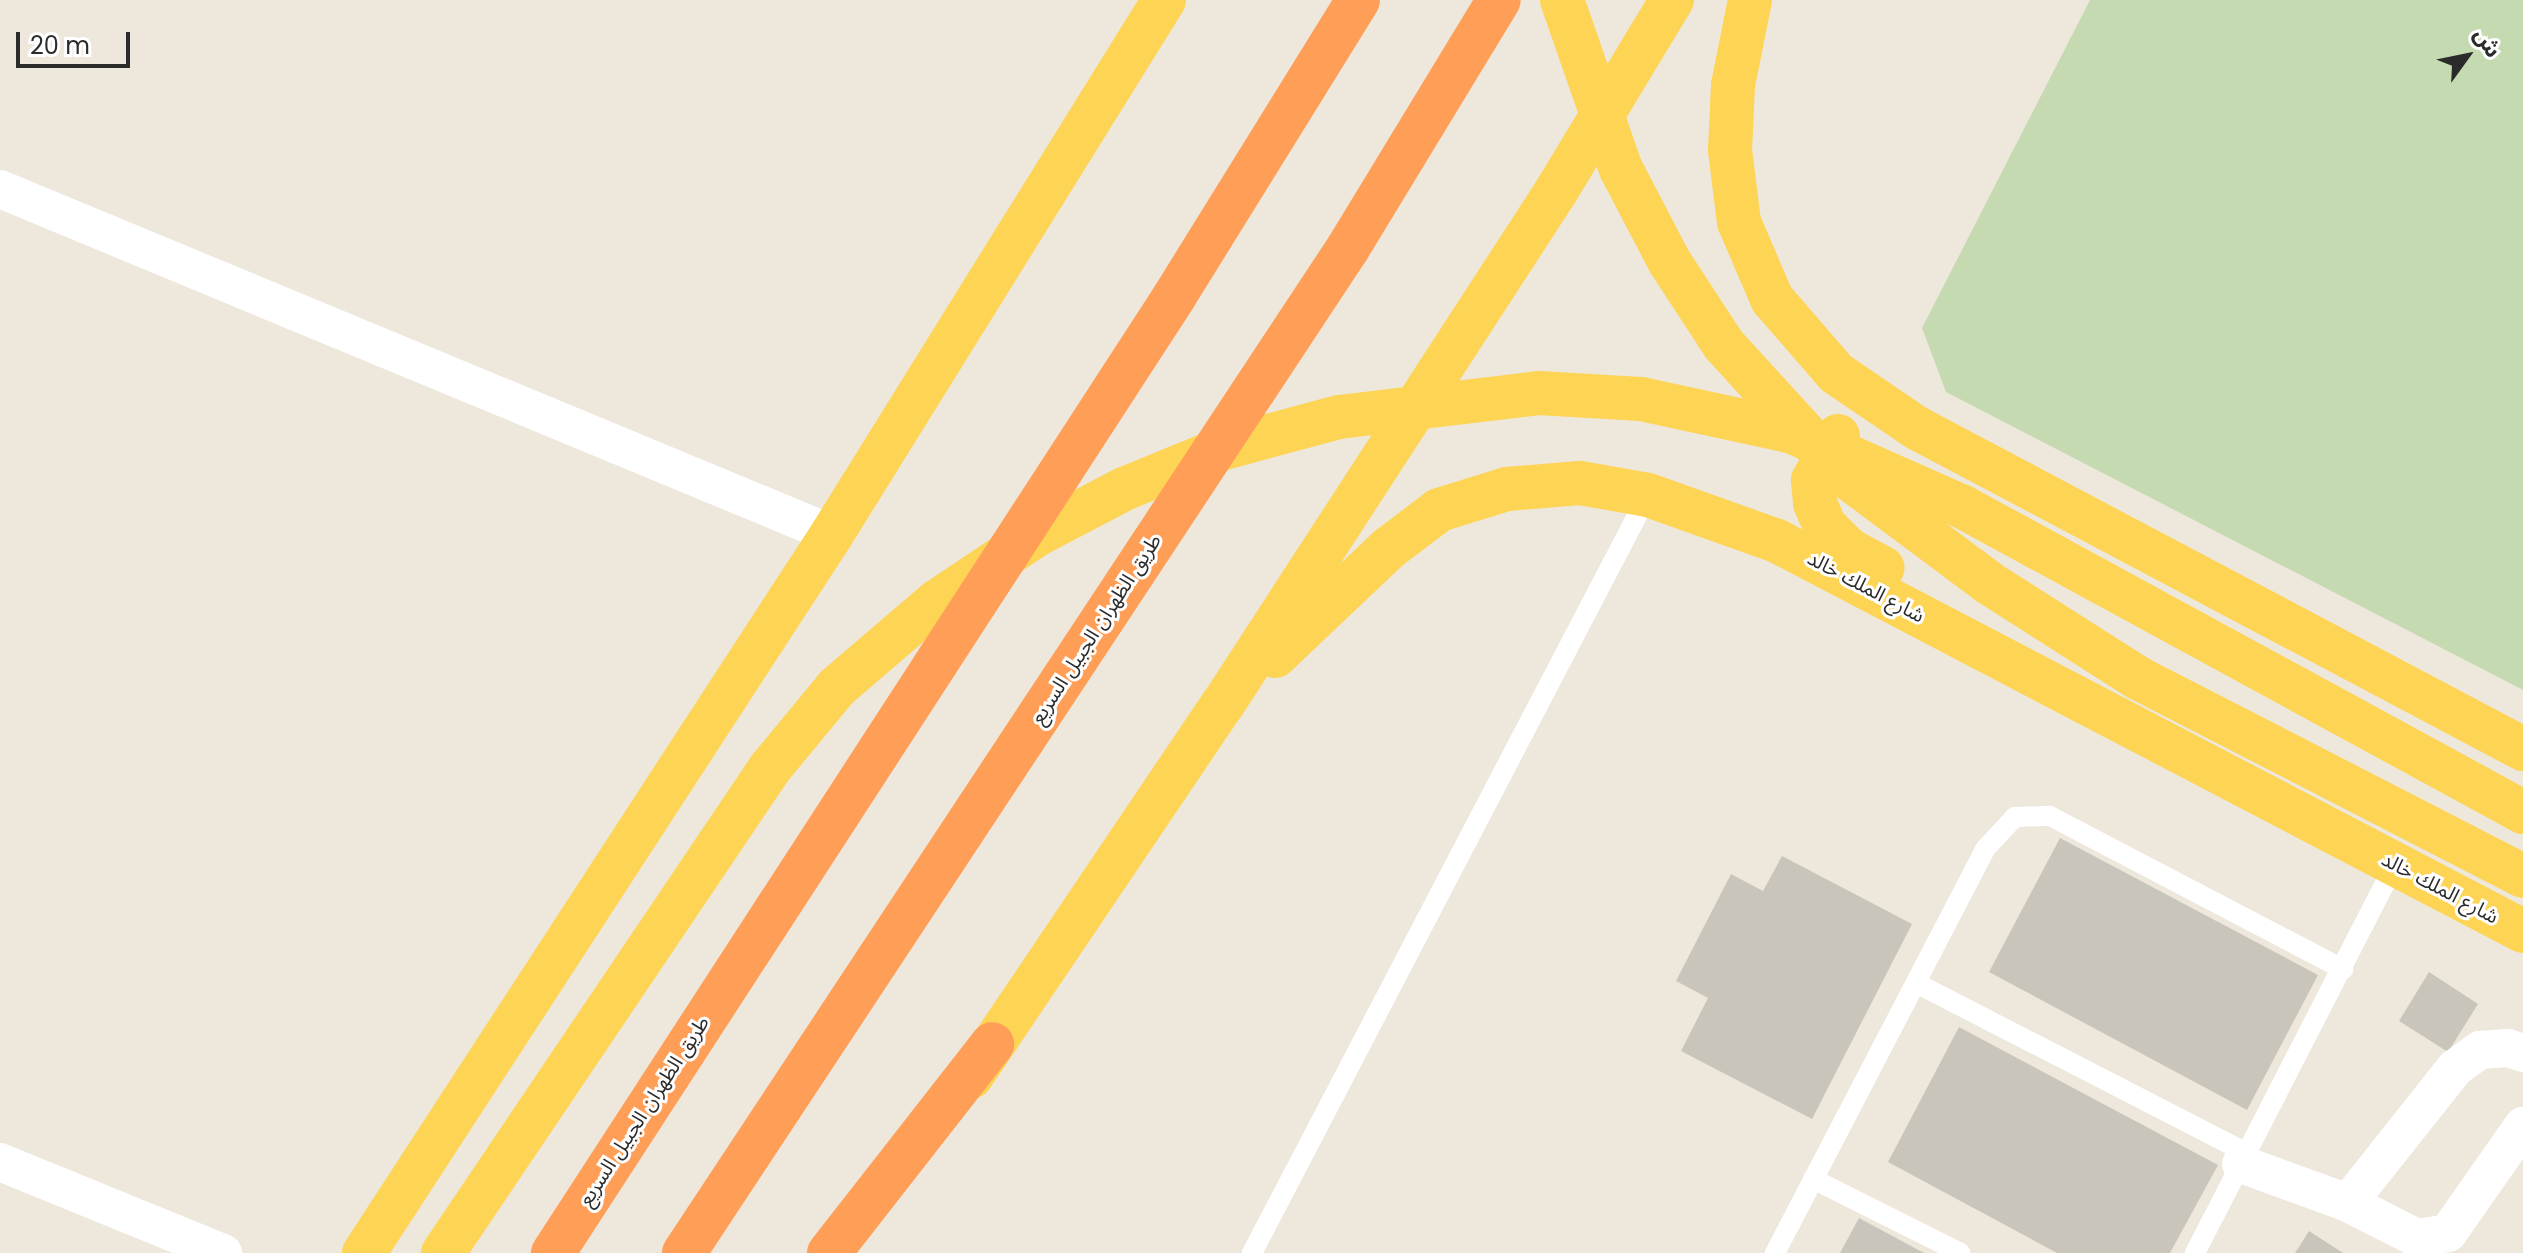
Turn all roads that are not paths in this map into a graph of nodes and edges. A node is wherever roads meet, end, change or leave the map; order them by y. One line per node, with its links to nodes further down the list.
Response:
1 (1164, 0): 10 (main road)
2 (1358, 0): 30 (highway, طريق الظهران الجبيل السريع)
3 (1499, 0): 31 (highway, طريق الظهران الجبيل السريع)
4 (1562, 0): 16 (main road)
5 (1672, 0): 12 (main road)
6 (1750, 0): 8 (main road)
7 (0, 189): 10 (street)
8 (1917, 428): 11 (main road); 13 (main road)
9 (1648, 495): 11 (main road, شارع الملك خالد); 12 (main road, شارع الملك خالد); 34 (lane)
10 (832, 534): 28 (main road)
11 (2033, 675): 15 (main road, شارع الملك خالد)
12 (1223, 704): 20 (main road)
13 (2523, 749)
14 (2523, 812): 29 (main road)
15 (2395, 864): 17 (main road, شارع الملك خالد); 18 (lane)
16 (2523, 876)
17 (2523, 931)
18 (2343, 969): 19 (lane); 23 (lane)
19 (1916, 983): 23 (lane); 25 (lane)
20 (992, 1044): 32 (highway); 33 (main road)
21 (2523, 1053): 26 (street)
22 (2523, 1126): 26 (street)
23 (2244, 1158): 26 (street); 37 (lane)
24 (0, 1162): 27 (street)
25 (1813, 1179): 35 (lane); 36 (lane)
26 (2348, 1203)
27 (223, 1253)
28 (364, 1253)
29 (443, 1253)
30 (553, 1253)
31 (684, 1253)
32 (829, 1253)
33 (856, 1253)
34 (1252, 1253)
35 (1775, 1253)
36 (1961, 1253)
37 (2195, 1253)

